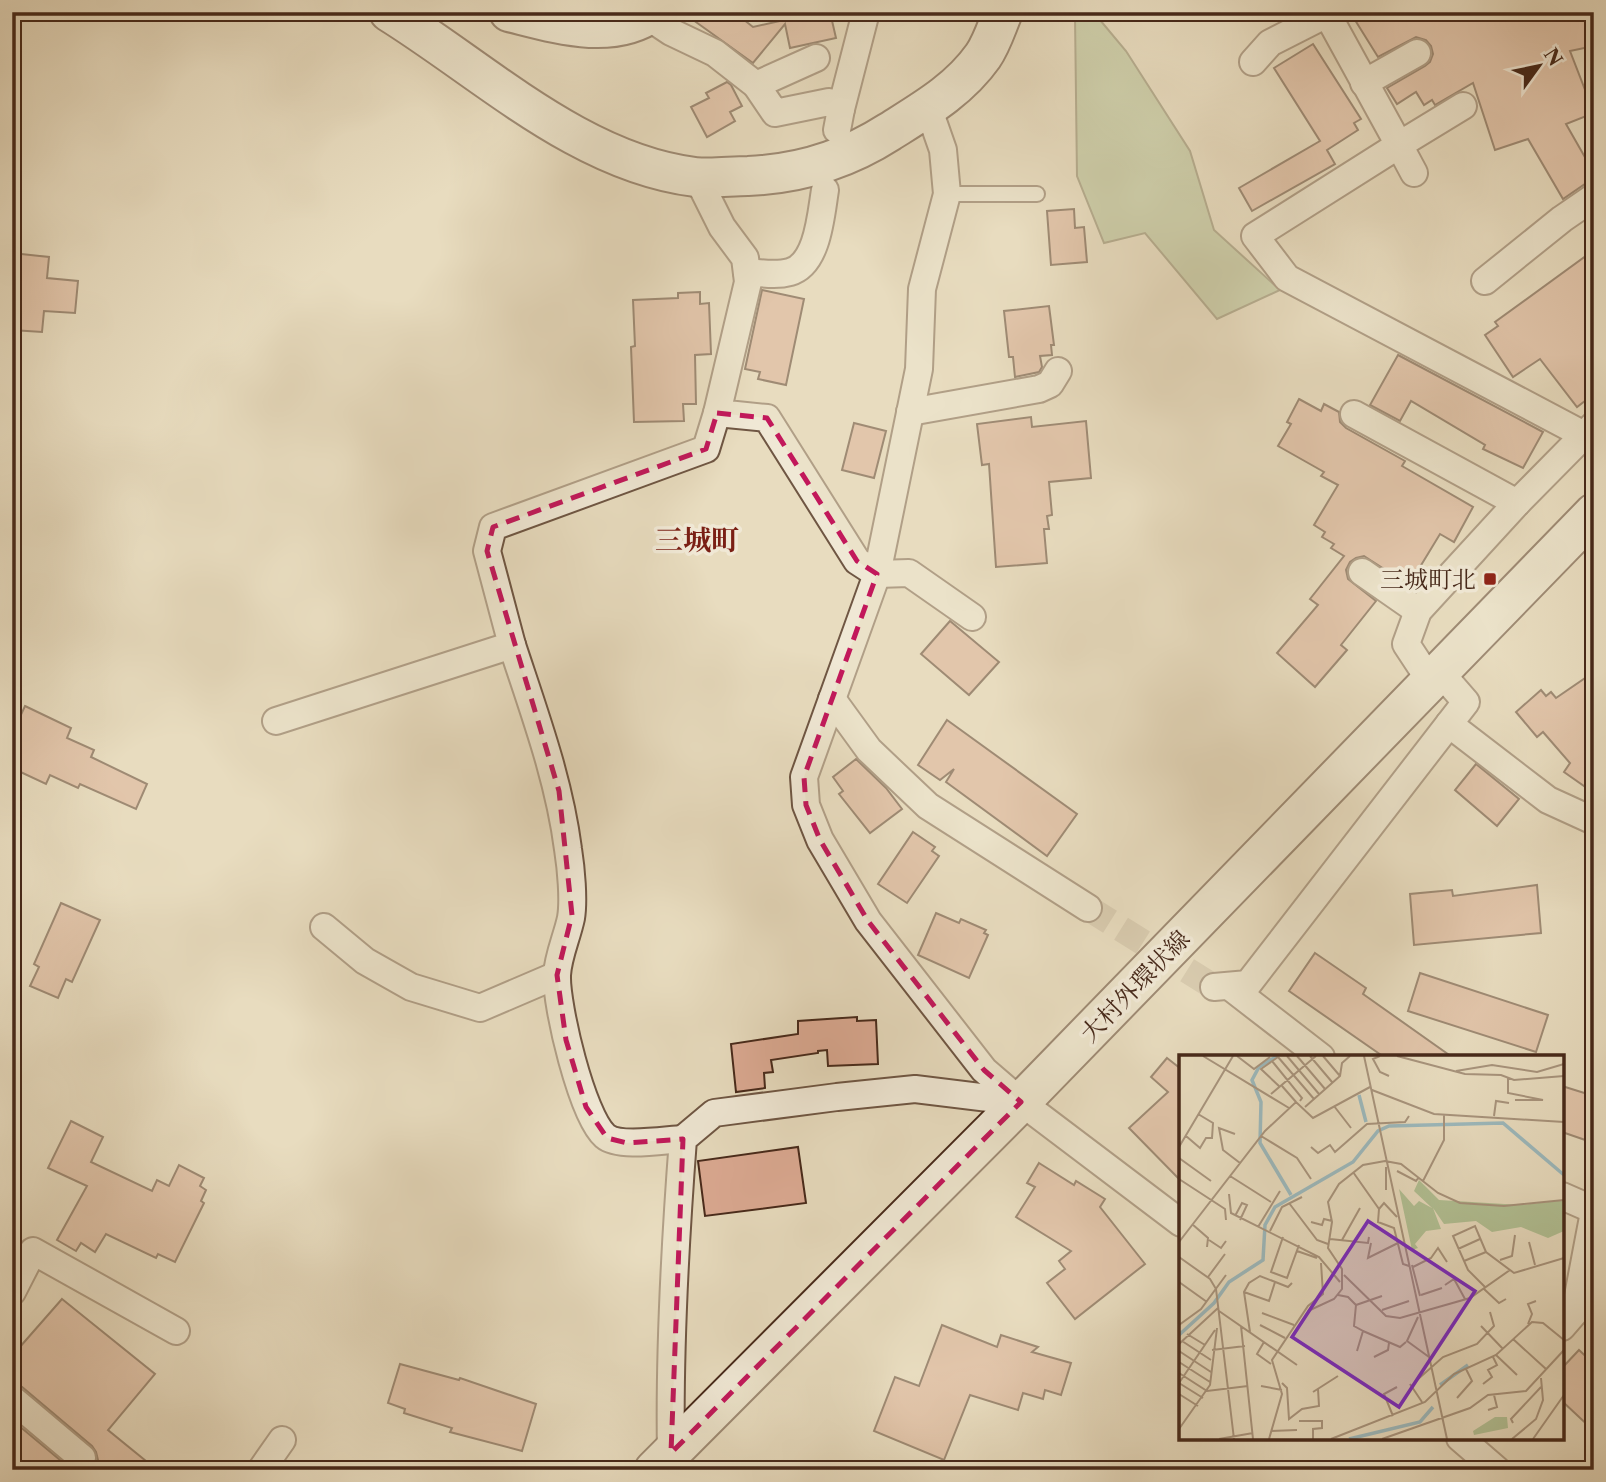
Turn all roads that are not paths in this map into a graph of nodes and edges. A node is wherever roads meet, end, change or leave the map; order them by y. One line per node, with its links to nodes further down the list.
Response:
1 (389, 12): 16 (main road)
2 (509, 12): 6 (main road)
3 (866, 12): 11 (street)
4 (1003, 12): 13 (main road)
5 (1327, 13): 9 (street); 10 (street)
6 (650, 14): 11 (street)
7 (1417, 53): 10 (street)
8 (816, 58): 11 (street)
9 (1254, 62)
10 (1364, 83): 14 (street)
11 (756, 85)
12 (1463, 106): 14 (street)
13 (929, 107): 16 (main road); 18 (street)
14 (1399, 145): 15 (street); 27 (street)
15 (1414, 173)
16 (696, 177): 21 (street)
17 (825, 190): 21 (street)
18 (947, 194): 19 (lane); 24 (street)
19 (1037, 194)
20 (1594, 197): 22 (street)
21 (747, 272): 25 (street)
22 (1485, 281)
23 (1058, 371): 24 (street)
24 (910, 412): 31 (street)
25 (718, 413): 31 (street); 34 (street)
26 (1354, 414): 28 (street)
27 (1589, 430): 28 (street)
28 (1517, 503): 32 (street)
29 (1594, 513): 35 (main road, 大村外環状線)
30 (1362, 572): 32 (street)
31 (877, 573): 33 (street); 36 (street)
32 (1418, 611): 35 (street)
33 (972, 617)
34 (512, 645): 37 (street); 42 (street)
35 (1435, 677): 38 (street); 44 (main road, 大村外環状線)
36 (832, 698): 40 (street); 44 (street)
37 (276, 721)
38 (1449, 724): 39 (street); 43 (street)
39 (1594, 821)
40 (1088, 908)
41 (324, 927): 42 (street)
42 (557, 975): 45 (street)
43 (1318, 1055)
44 (1021, 1102): 45 (street); 48 (street); 56 (main road, 大村外環状線)
45 (683, 1139): 56 (street)
46 (1564, 1197): 47 (street)
47 (1594, 1211): 50 (street)
48 (1179, 1221)
49 (12, 1292): 51 (street)
50 (1564, 1325)
51 (176, 1331)
52 (12, 1399): 55 (street)
53 (282, 1440): 57 (street)
54 (1463, 1440): 58 (street)
55 (82, 1458)
56 (663, 1461)
57 (261, 1470)
58 (1497, 1470)

